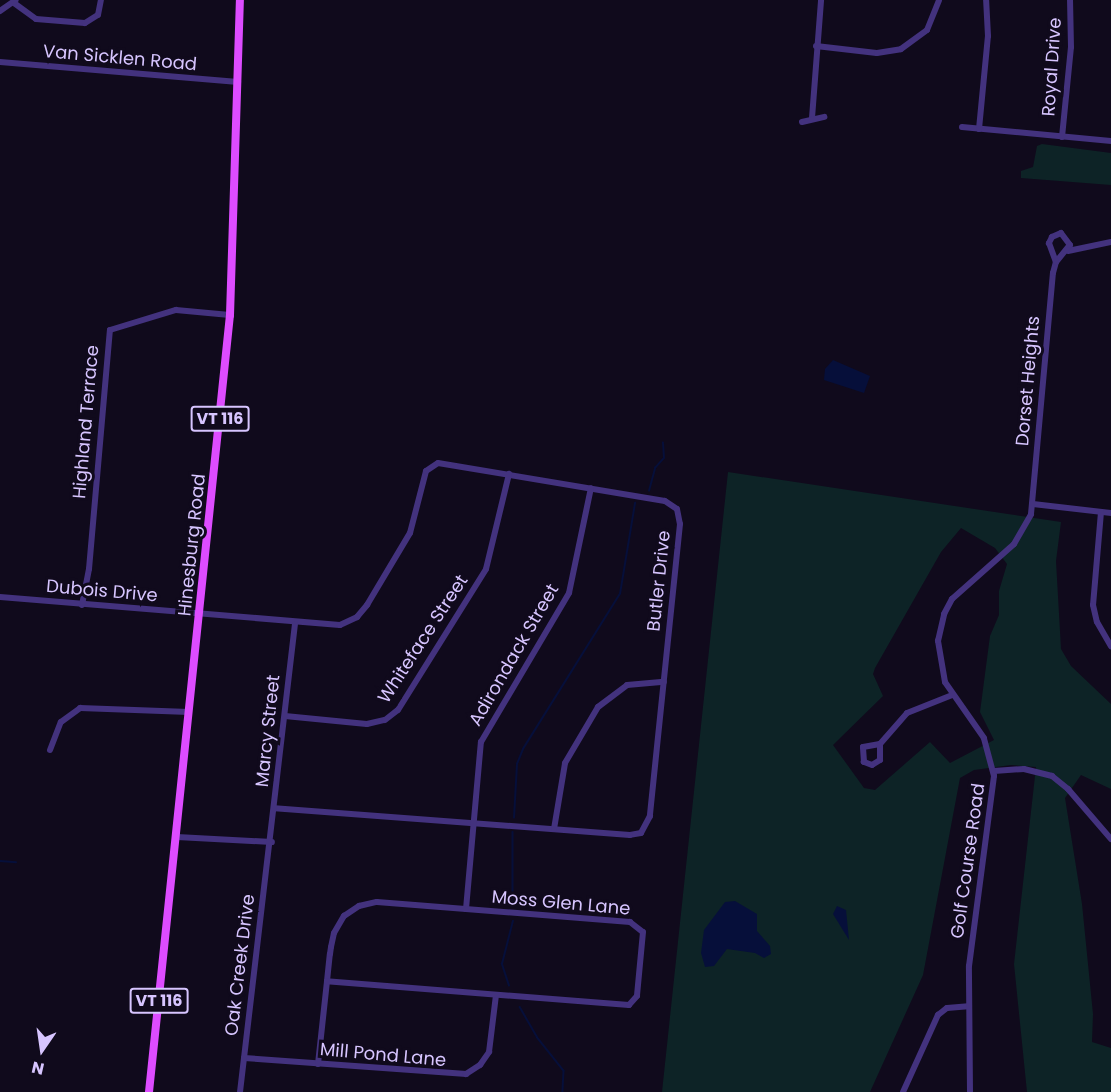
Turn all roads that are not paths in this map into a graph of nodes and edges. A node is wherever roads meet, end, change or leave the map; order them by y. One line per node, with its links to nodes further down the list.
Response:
1 (101, 0): 7 (street)
2 (240, 0): 11 (main road, Hinesburg Road / VT 116)
3 (821, 0): 9 (street)
4 (939, 0): 9 (street)
5 (986, 0): 16 (street)
6 (1070, 0): 17 (street, Royal Drive)
7 (15, 1): 8 (street)
8 (0, 11)
9 (816, 46): 13 (street)
10 (0, 62): 11 (street, Van Sicklen Road)
11 (238, 82): 22 (main road, Hinesburg Road / VT 116)
12 (824, 117): 13 (street)
13 (812, 118): 14 (street)
14 (802, 122)
15 (962, 128): 16 (street)
16 (979, 129): 17 (street)
17 (1062, 137): 18 (street)
18 (1111, 141)
19 (1111, 242): 20 (street)
20 (1067, 251): 21 (street); 21 (street, Dorset Heights)
21 (1056, 262): 25 (street, Dorset Heights)
22 (230, 315): 29 (street, Highland Terrace); 30 (main road, Hinesburg Road / VT 116)
23 (509, 474): 24 (street, Butler Drive); 31 (street, Butler Drive); 36 (street, Whiteface Street)
24 (591, 488): 33 (street, Butler Drive); 41 (street, Adirondack Street)
25 (1033, 504): 26 (street); 34 (street, Golf Course Road)
26 (1101, 512): 27 (street); 32 (street)
27 (1111, 513)
28 (0, 597): 29 (street, Dubois Drive)
29 (82, 605): 30 (street, Dubois Drive)
30 (201, 614): 31 (street, Butler Drive); 35 (main road, Hinesburg Road / VT 116)
31 (295, 624): 36 (street, Marcy Street)
32 (1111, 646)
33 (664, 682): 42 (street); 42 (street, Butler Drive)
34 (952, 695): 37 (street); 39 (street, Golf Course Road)
35 (189, 712): 38 (street); 43 (main road, Hinesburg Road / VT 116)
36 (285, 716): 40 (street, Marcy Street)
37 (880, 744)
38 (50, 750)
39 (994, 771): 44 (street); 49 (street, Golf Course Road)
40 (275, 808): 41 (street, Butler Drive); 45 (street, Marcy Street)
41 (472, 823): 42 (street, Butler Drive); 46 (street, Adirondack Street)
42 (554, 829)
43 (177, 837): 45 (street); 52 (main road, Hinesburg Road / VT 116)
44 (1111, 839)
45 (272, 842): 50 (street, Oak Creek Drive)
46 (466, 909): 47 (street, Moss Glen Lane); 48 (street, Moss Glen Lane)
47 (327, 981): 48 (street, Moss Glen Lane); 51 (street, Moss Glen Lane)
48 (496, 995): 51 (street, Mill Pond Lane)
49 (968, 1006): 54 (street); 55 (street, Golf Course Road)
50 (244, 1058): 51 (street, Mill Pond Lane); 53 (street, Oak Creek Drive)
51 (318, 1064)
52 (149, 1092)
53 (240, 1092)
54 (903, 1092)
55 (970, 1092)

